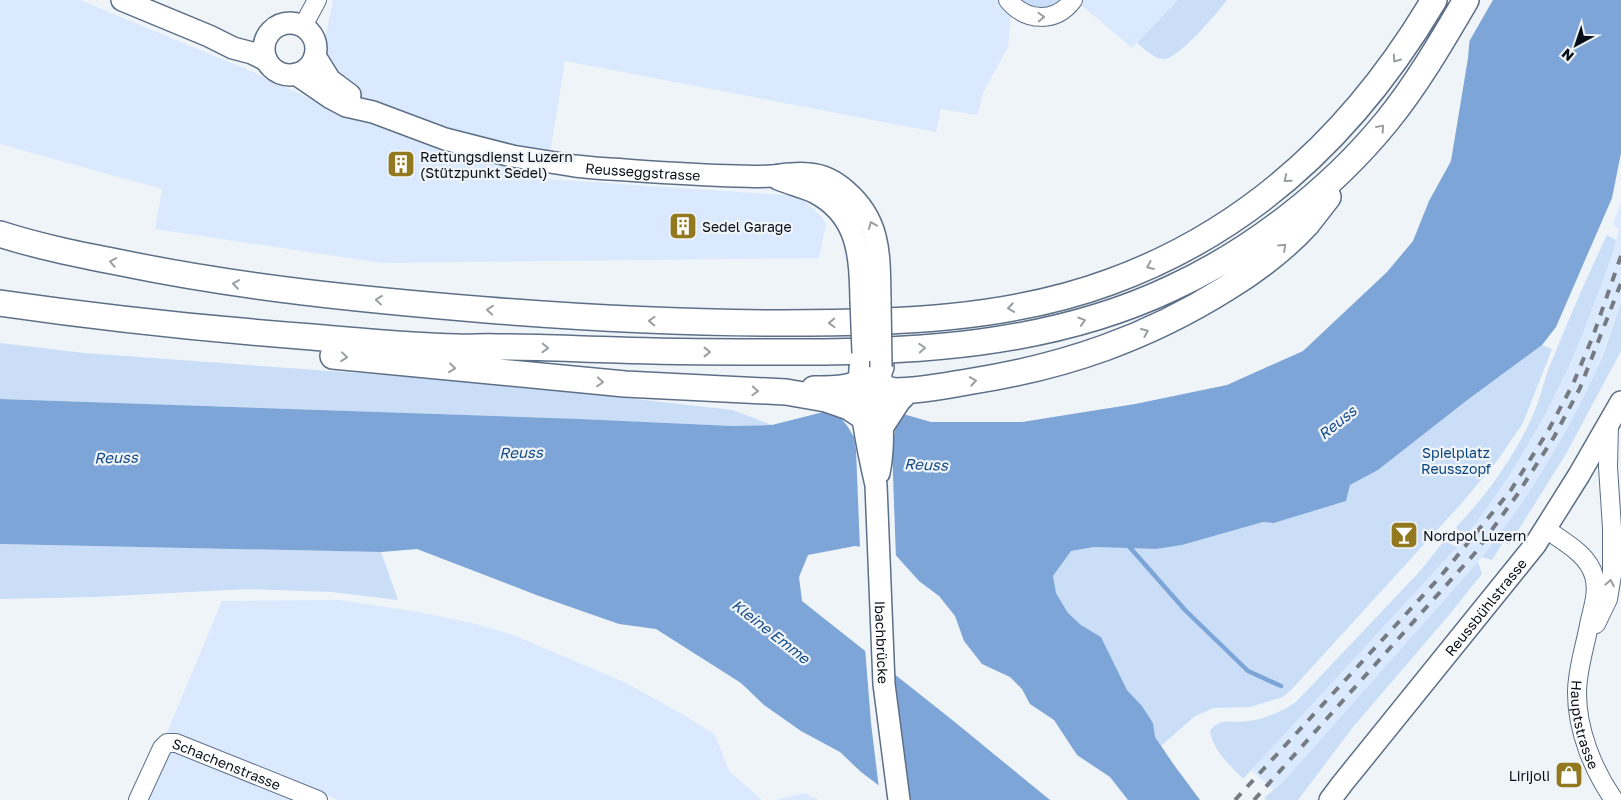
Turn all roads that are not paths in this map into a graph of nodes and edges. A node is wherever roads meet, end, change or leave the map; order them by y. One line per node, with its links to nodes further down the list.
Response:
1 (122, 0): 9 (main road)
2 (317, 0): 7 (street)
3 (1008, 0): 4 (street, one-way to 4)
4 (1073, 0)
5 (1466, 0): 14 (highway, one-way to 5)
6 (1429, 9): 15 (highway, one-way to 15)
7 (303, 26): 8 (main road); 10 (main road)
8 (270, 32): 9 (main road); 11 (main road)
9 (209, 36): 11 (main road)
10 (315, 56): 12 (main road); 13 (main road, Reusseggstrasse)
11 (266, 60): 12 (main road)
12 (296, 74): 13 (main road, Reusseggstrasse)
13 (373, 112): 20 (main road, Reusseggstrasse, bridge)
14 (1351, 161): 19 (highway, one-way to 14); 21 (highway, one-way to 14)
15 (0, 234)
16 (0, 289): 19 (highway)
17 (0, 303): 18 (highway)
18 (72, 313): 19 (highway); 22 (highway, one-way to 22)
19 (496, 346)
20 (871, 374): 21 (highway); 22 (highway); 25 (main road, Reusseggstrasse)
21 (907, 390): 25 (highway)
22 (786, 392): 25 (highway)
23 (1621, 402): 24 (main road, Reussbühlstrasse)
24 (1609, 424): 26 (main road, Reussbühlstrasse); 27 (street, Hauptstrasse, one-way to 24)
25 (871, 425): 31 (main road, Ibachbrücke)
26 (1546, 530): 27 (street, Hauptstrasse); 28 (main road, Reussbühlstrasse)
27 (1586, 644): 34 (street, Hauptstrasse)
28 (1365, 756): 32 (main road, Reussbühlstrasse); 33 (main road)
29 (138, 800): 30 (street, Schachenstrasse)
30 (318, 800)
31 (898, 800)
32 (1330, 800)
33 (1348, 800)
34 (1614, 800)

